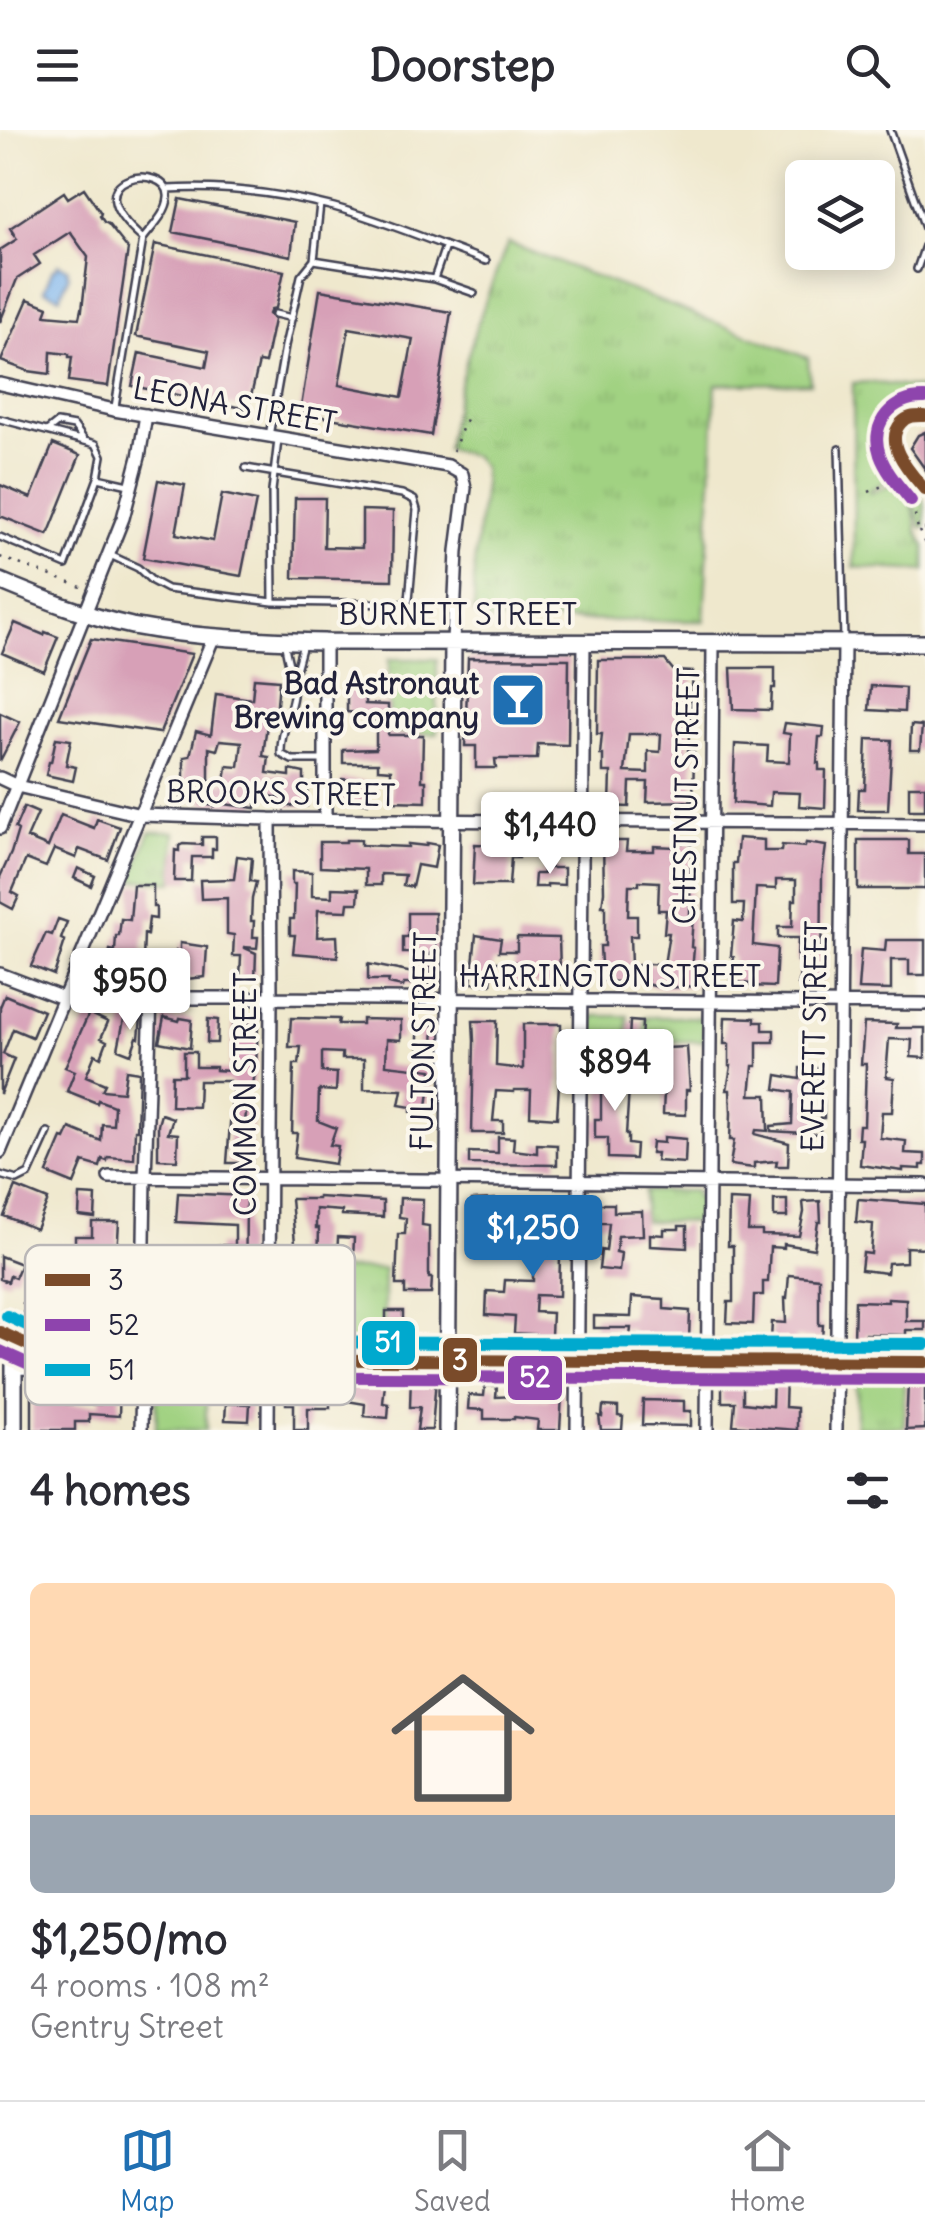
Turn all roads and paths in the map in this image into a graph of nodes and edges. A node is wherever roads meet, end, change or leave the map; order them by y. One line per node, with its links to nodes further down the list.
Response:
1 (890, 130): 4 (lane)
2 (167, 189): 3 (lane); 5 (lane); 5 (lane)
3 (320, 204): 6 (lane); 8 (lane)
4 (925, 228)
5 (142, 239): 16 (lane)
6 (445, 246): 9 (lane); 11 (lane)
7 (925, 246): 10 (lane)
8 (314, 260): 11 (lane); 14 (lane)
9 (486, 261)
10 (917, 269)
11 (434, 279): 12 (lane)
12 (474, 293)
13 (275, 314): 14 (lane)
14 (292, 318): 22 (lane)
15 (0, 384): 16 (street, LEONA STREET)
16 (114, 410): 17 (street, LEONA STREET)
17 (146, 415): 22 (street, LEONA STREET); 31 (street)
18 (925, 416): 32 (lane)
19 (0, 419): 21 (lane)
20 (466, 420): 25 (path)
21 (47, 432): 23 (lane); 23 (lane)
22 (274, 437): 27 (lane); 28 (street, LEONA STREET)
23 (85, 441): 29 (lane)
24 (839, 449): 50 (lane)
25 (453, 451)
26 (246, 468): 27 (lane)
27 (274, 473): 41 (lane); 41 (lane)
28 (462, 474): 46 (street, FULTON STREET)
29 (98, 478): 31 (lane); 35 (lane)
30 (892, 478): 33 (path)
31 (132, 486): 37 (street)
32 (925, 490)
33 (918, 529): 34 (path); 36 (path)
34 (925, 529)
35 (0, 538)
36 (925, 544)
37 (110, 555): 40 (street); 41 (lane)
38 (0, 557): 40 (path)
39 (0, 581): 42 (street, BURNETT STREET)
40 (95, 591): 42 (street)
41 (272, 602)
42 (86, 614): 43 (street, BURNETT STREET); 55 (street)
43 (214, 636): 44 (street, BURNETT STREET); 56 (street)
44 (285, 640): 45 (street, BURNETT STREET); 52 (lane)
45 (304, 641): 47 (street, BURNETT STREET); 52 (lane)
46 (452, 641): 47 (street, BURNETT STREET); 48 (street, BURNETT STREET); 59 (street, FULTON STREET)
47 (325, 642): 53 (street)
48 (584, 642): 49 (street, BURNETT STREET); 60 (street)
49 (712, 643): 50 (street, BURNETT STREET); 61 (street, CHESTNUT STREET)
50 (844, 643): 51 (street, BURNETT STREET); 62 (street, EVERETT STREET)
51 (925, 643)
52 (293, 681): 53 (lane)
53 (324, 760): 57 (street)
54 (0, 778): 55 (street, BROOKS STREET)
55 (17, 786): 56 (street, BROOKS STREET); 64 (street)
56 (141, 815): 58 (street, BROOKS STREET); 67 (street)
57 (324, 818): 58 (street, BROOKS STREET); 59 (street, BROOKS STREET)
58 (270, 819): 68 (street, COMMON STREET)
59 (452, 821): 60 (street, BROOKS STREET); 69 (street, FULTON STREET)
60 (584, 822): 61 (street, BROOKS STREET); 70 (street)
61 (710, 822): 62 (street, BROOKS STREET); 71 (street, CHESTNUT STREET)
62 (842, 824): 63 (street, BROOKS STREET); 72 (street, EVERETT STREET)
63 (925, 824)
64 (0, 828)
65 (0, 974): 67 (street, HARRINGTON STREET)
66 (151, 997): 67 (street, HARRINGTON STREET); 68 (street, HARRINGTON STREET); 78 (street)
67 (62, 998): 75 (street)
68 (271, 998): 69 (street, HARRINGTON STREET); 79 (street, COMMON STREET)
69 (451, 1000): 70 (street, HARRINGTON STREET); 80 (street, FULTON STREET)
70 (580, 1001): 71 (street, HARRINGTON STREET); 81 (street)
71 (709, 1002): 72 (street, HARRINGTON STREET); 82 (street, CHESTNUT STREET)
72 (839, 1003): 73 (street, HARRINGTON STREET); 83 (street, EVERETT STREET)
73 (925, 1004)
74 (48, 1132): 76 (lane)
75 (0, 1152)
76 (0, 1175)
77 (109, 1177): 78 (street)
78 (144, 1178): 79 (street); 85 (street)
79 (270, 1179): 80 (street); 86 (street, COMMON STREET)
80 (449, 1180): 81 (street); 90 (street, FULTON STREET)
81 (579, 1182): 82 (street); 91 (street)
82 (708, 1183): 83 (street); 92 (street, CHESTNUT STREET)
83 (838, 1184): 84 (street); 88 (street, EVERETT STREET)
84 (925, 1185)
85 (143, 1245)
86 (269, 1245)
87 (7, 1335): 96 (street)
88 (837, 1344): 93 (street, EVERETT STREET); 94 (lane)
89 (355, 1360): 90 (street)
90 (448, 1361): 91 (street); 99 (street, FULTON STREET)
91 (578, 1362): 92 (street); 100 (street)
92 (708, 1362): 93 (street); 101 (street, CHESTNUT STREET)
93 (837, 1362): 94 (street); 102 (street, EVERETT STREET)
94 (869, 1362): 95 (street)
95 (925, 1362)
96 (15, 1366): 97 (street); 98 (street)
97 (25, 1366)
98 (14, 1430)
99 (447, 1430)
100 (577, 1430)
101 (708, 1430)
102 (836, 1430)

